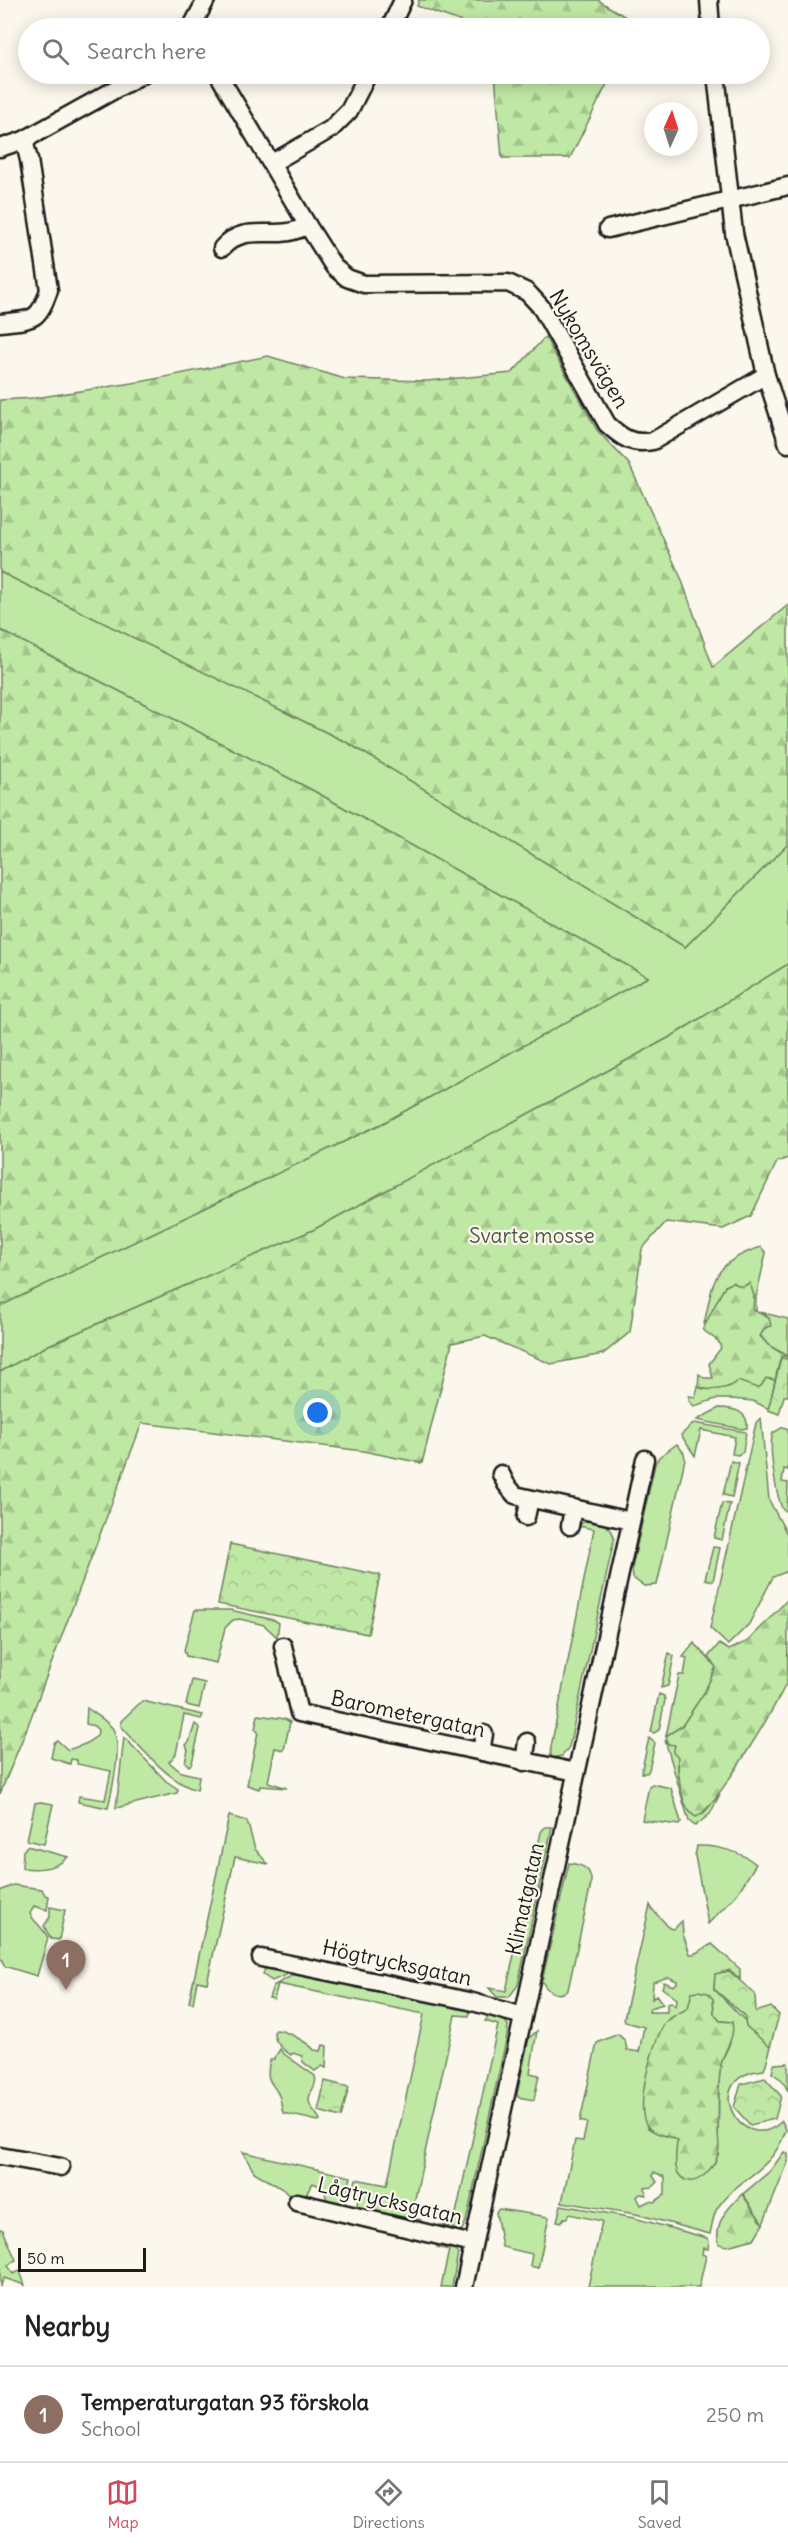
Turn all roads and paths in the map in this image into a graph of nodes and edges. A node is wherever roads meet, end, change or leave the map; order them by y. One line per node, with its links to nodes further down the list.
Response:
1 (206, 0): 4 (street)
2 (403, 0): 5 (street)
3 (709, 0): 6 (street)
4 (196, 18)
5 (395, 18)
6 (710, 18)
7 (125, 84): 11 (street)
8 (224, 84): 13 (street, Nykomsvägen)
9 (363, 84): 13 (street)
10 (717, 84): 15 (street)
11 (24, 140): 12 (street); 19 (street)
12 (0, 148)
13 (272, 163): 16 (street, Nykomsvägen)
14 (788, 186): 15 (street)
15 (729, 198): 17 (street); 20 (street)
16 (308, 226): 18 (street); 20 (street, Nykomsvägen)
17 (608, 229)
18 (222, 248)
19 (0, 323)
20 (766, 375): 21 (street)
21 (788, 444)
22 (645, 1459): 27 (street, Klimatgatan)
23 (501, 1474): 24 (street)
24 (530, 1499): 25 (street); 26 (street)
25 (573, 1508): 27 (street); 28 (street)
26 (526, 1517)
27 (631, 1521): 34 (street, Klimatgatan)
28 (570, 1526)
29 (283, 1646): 32 (street, Barometergatan)
30 (484, 1734): 32 (street)
31 (528, 1742): 33 (street)
32 (481, 1752): 33 (street, Barometergatan)
33 (524, 1762): 34 (street, Barometergatan)
34 (576, 1772): 36 (street, Klimatgatan)
35 (261, 1958): 36 (street, Högtrycksgatan)
36 (523, 2016): 40 (street, Klimatgatan)
37 (0, 2156): 38 (street)
38 (61, 2167)
39 (297, 2202): 40 (street, Lågtrycksgatan)
40 (473, 2244): 41 (street, Klimatgatan)
41 (464, 2287)

